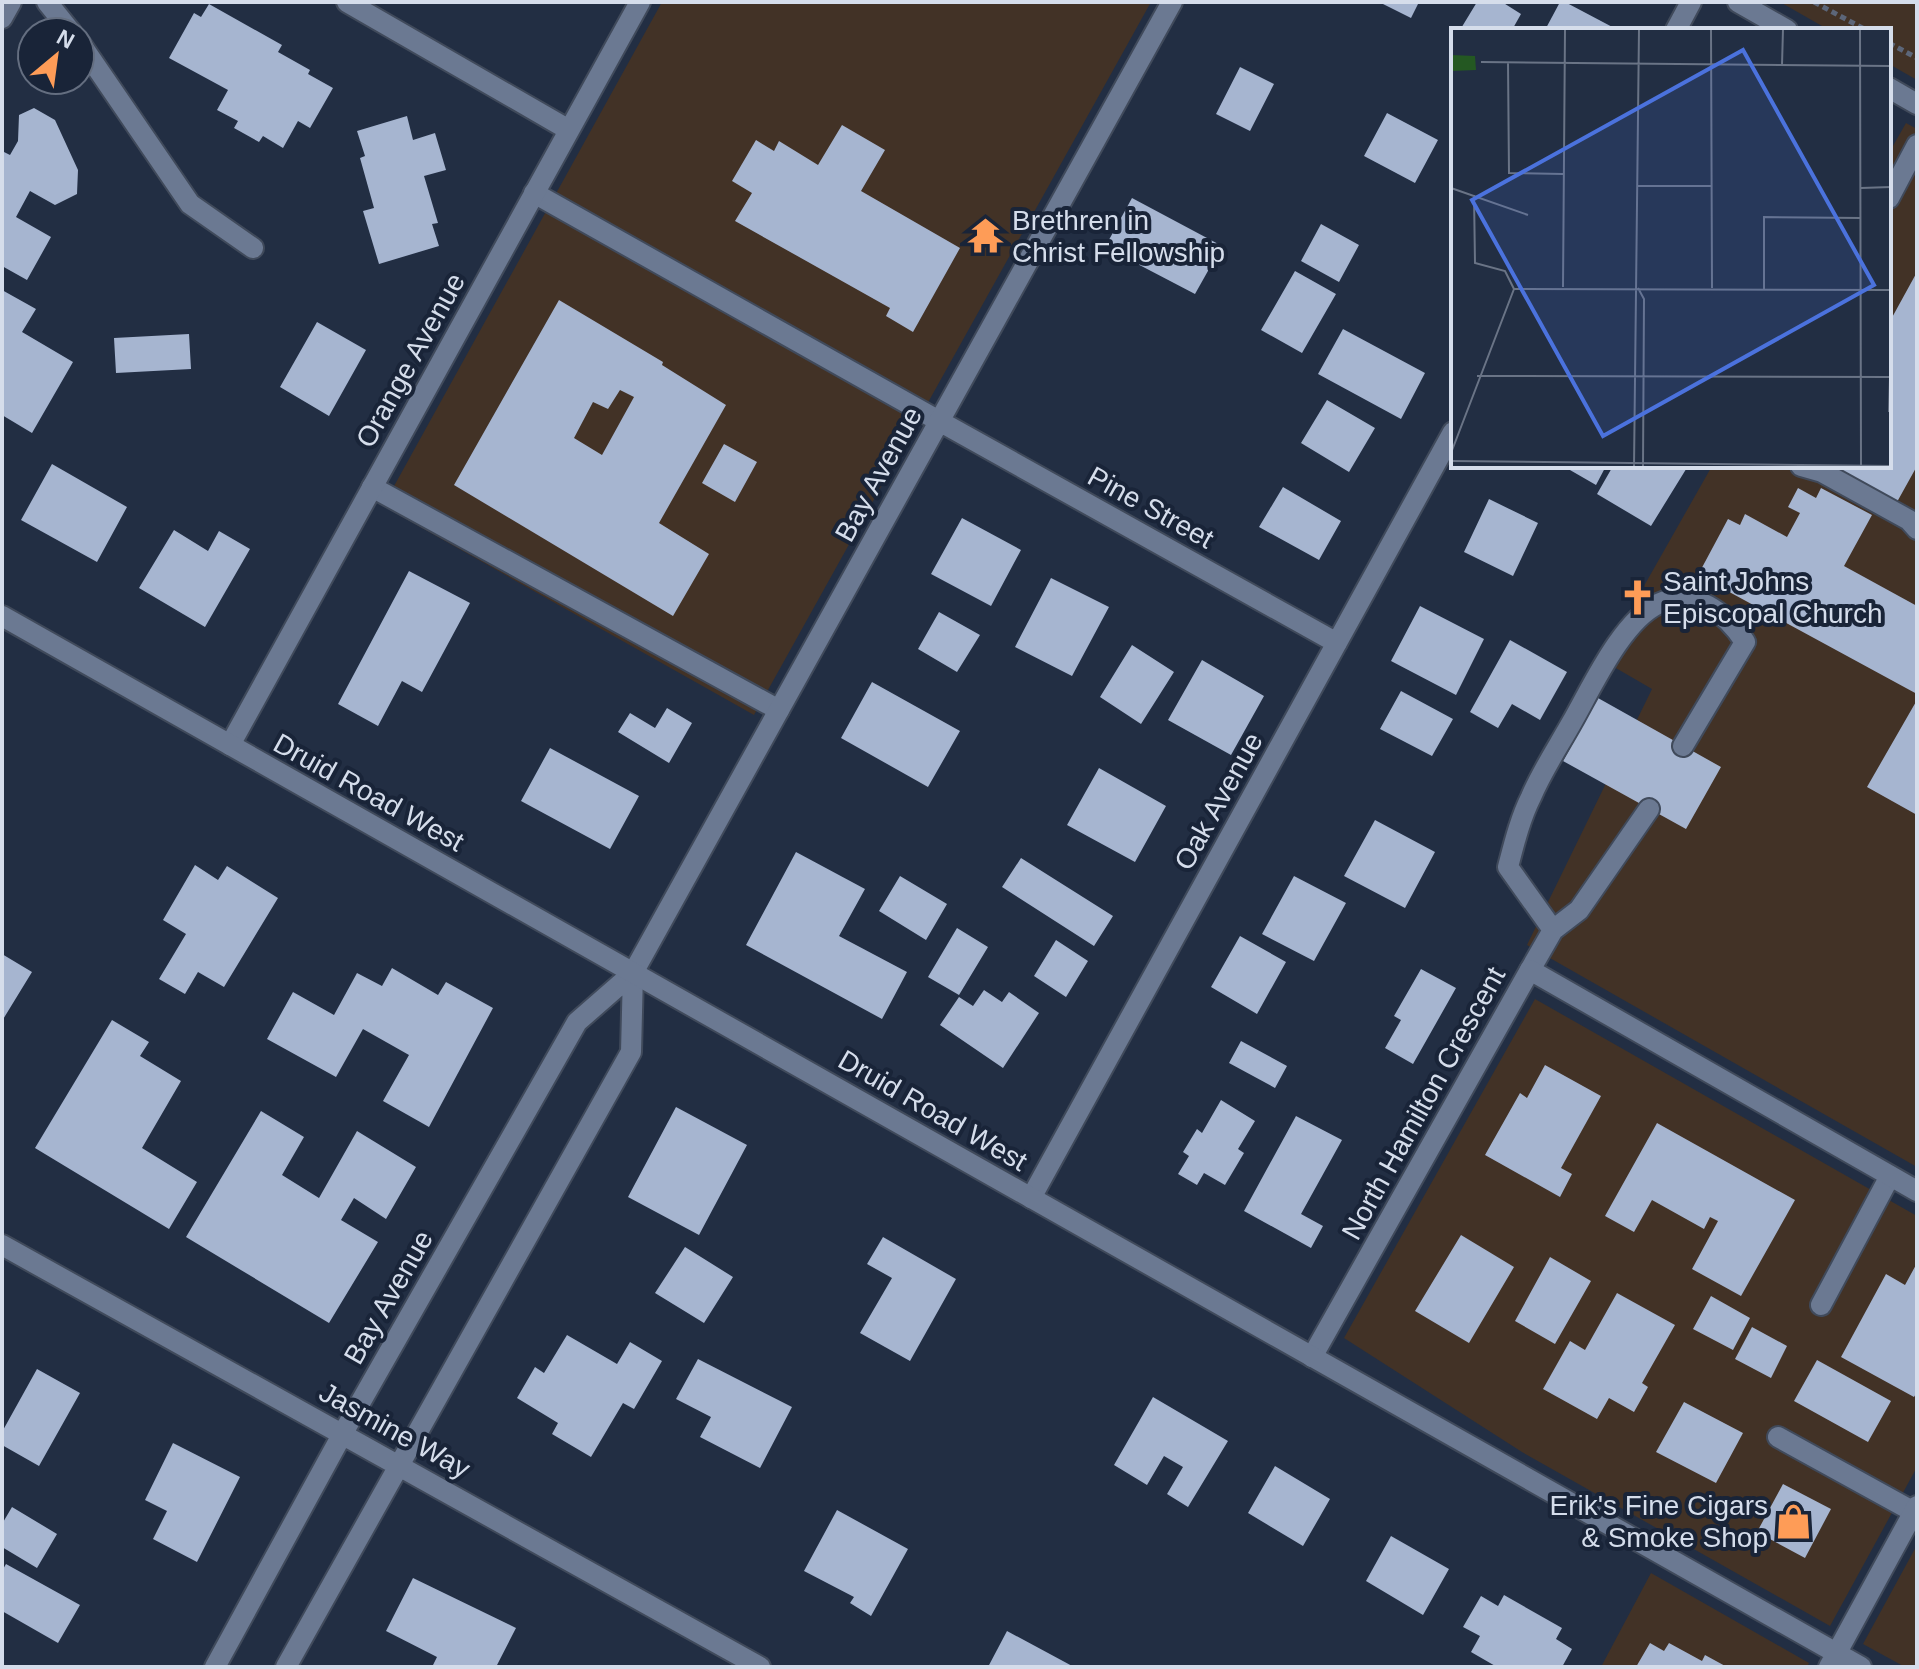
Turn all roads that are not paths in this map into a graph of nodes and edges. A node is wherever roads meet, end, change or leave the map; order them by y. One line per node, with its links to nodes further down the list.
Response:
1 (11, 2): 7 (street)
2 (347, 2): 13 (street)
3 (640, 2): 13 (street, Orange Avenue)
4 (1172, 2): 18 (street, Bay Avenue)
5 (1691, 2): 8 (street)
6 (1738, 2): 9 (street)
7 (2, 18)
8 (1677, 28)
9 (1784, 28)
10 (96, 66): 17 (street)
11 (1891, 89): 12 (street)
12 (1917, 104)
13 (569, 130): 15 (street, Orange Avenue)
14 (1917, 145): 16 (street)
15 (534, 193): 18 (street, Pine Street); 21 (street, Orange Avenue)
16 (1891, 194)
17 (253, 248)
18 (939, 421): 24 (street, Pine Street); 25 (street, Bay Avenue)
19 (1451, 436): 24 (street, Oak Avenue)
20 (1808, 468): 22 (street)
21 (372, 487): 25 (street); 26 (street, Orange Avenue)
22 (1914, 518)
23 (2, 616): 26 (street, Druid Road West)
24 (1337, 643): 34 (street, Oak Avenue)
25 (779, 710): 31 (street, Bay Avenue)
26 (230, 745): 31 (street, Druid Road West)
27 (1683, 746): 29 (street)
28 (1649, 809): 29 (street)
29 (1553, 930): 30 (street)
30 (1530, 970): 32 (street, North Hamilton Crescent); 37 (street, North Hamilton Crescent)
31 (633, 973): 34 (street, Druid Road West); 38 (street, Bay Avenue); 40 (street, Bay Avenue)
32 (1890, 1176): 33 (street, North Hamilton Crescent); 36 (street)
33 (1917, 1191)
34 (1031, 1198): 37 (street, Druid Road West)
35 (2, 1245): 38 (street, Jasmine Way)
36 (1821, 1305)
37 (1312, 1357): 42 (street, Druid Road West)
38 (343, 1433): 40 (street, Jasmine Way); 43 (street, Bay Avenue)
39 (1778, 1437): 41 (street)
40 (398, 1463): 44 (street, Bay Avenue); 45 (street, Jasmine Way)
41 (1915, 1509): 42 (street)
42 (1833, 1660): 46 (street, Druid Road West)
43 (215, 1667)
44 (286, 1667)
45 (760, 1667)
46 (1861, 1667)

